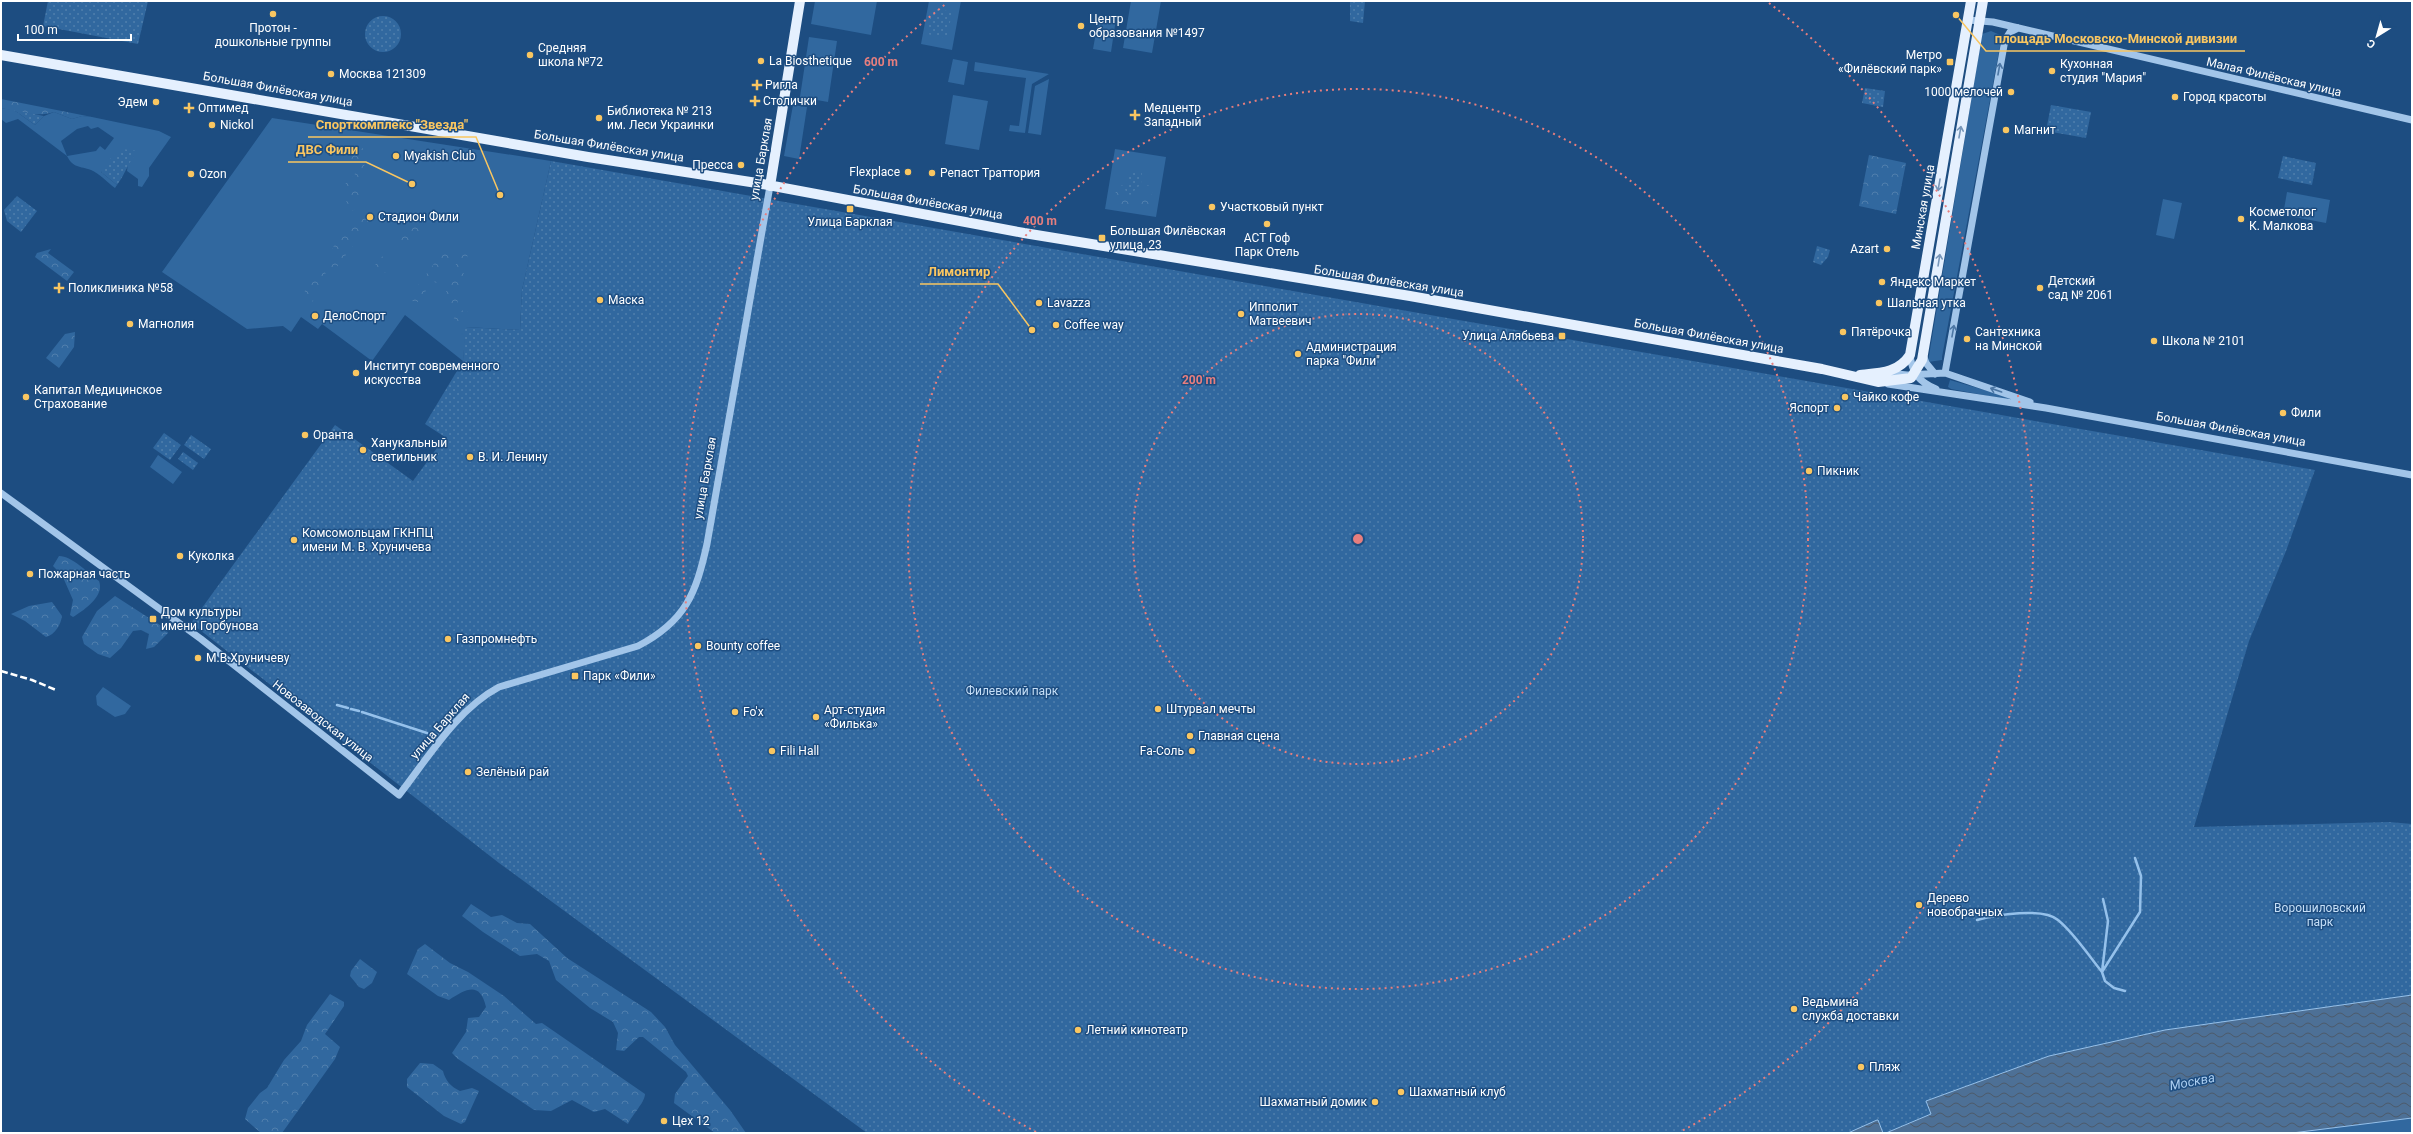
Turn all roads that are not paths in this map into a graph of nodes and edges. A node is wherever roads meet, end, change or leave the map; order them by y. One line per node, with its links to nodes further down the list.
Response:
1 (800, 1): 9 (main road, улица Барклая)
2 (1971, 1): 4 (main road, Минская улица)
3 (1983, 1): 5 (main road, Минская улица)
4 (1968, 20): 5 (street, Малая Филёвская улица); 11 (main road, Минская улица, one-way to 11)
5 (1979, 20): 6 (street, Малая Филёвская улица); 10 (main road, Минская улица, one-way to 5)
6 (2019, 28): 8 (street, Малая Филёвская улица); 13 (street, one-way to 6)
7 (1, 55): 9 (main road, Большая Филёвская улица)
8 (2412, 120)
9 (770, 186): 16 (main road, Большая Филёвская улица); 22 (street, улица Барклая)
10 (1923, 354): 14 (main road, Минская улица); 15 (street)
11 (1910, 355): 12 (main road); 14 (street)
12 (1887, 372): 14 (street, Большая Филёвская улица); 16 (main road)
13 (1945, 373): 15 (street, Большая Филёвская улица); 19 (street, Большая Филёвская улица, one-way to 13)
14 (1916, 374): 15 (street, Большая Филёвская улица); 17 (main road); 18 (street, Большая Филёвская улица)
15 (1935, 374)
16 (1854, 375): 17 (main road, Большая Филёвская улица)
17 (1878, 382): 18 (street, Большая Филёвская улица)
18 (1945, 393): 19 (street, Большая Филёвская улица)
19 (2046, 408): 20 (street, Большая Филёвская улица)
20 (2412, 475)
21 (1, 493): 22 (street, Новозаводская улица)
22 (399, 795)

